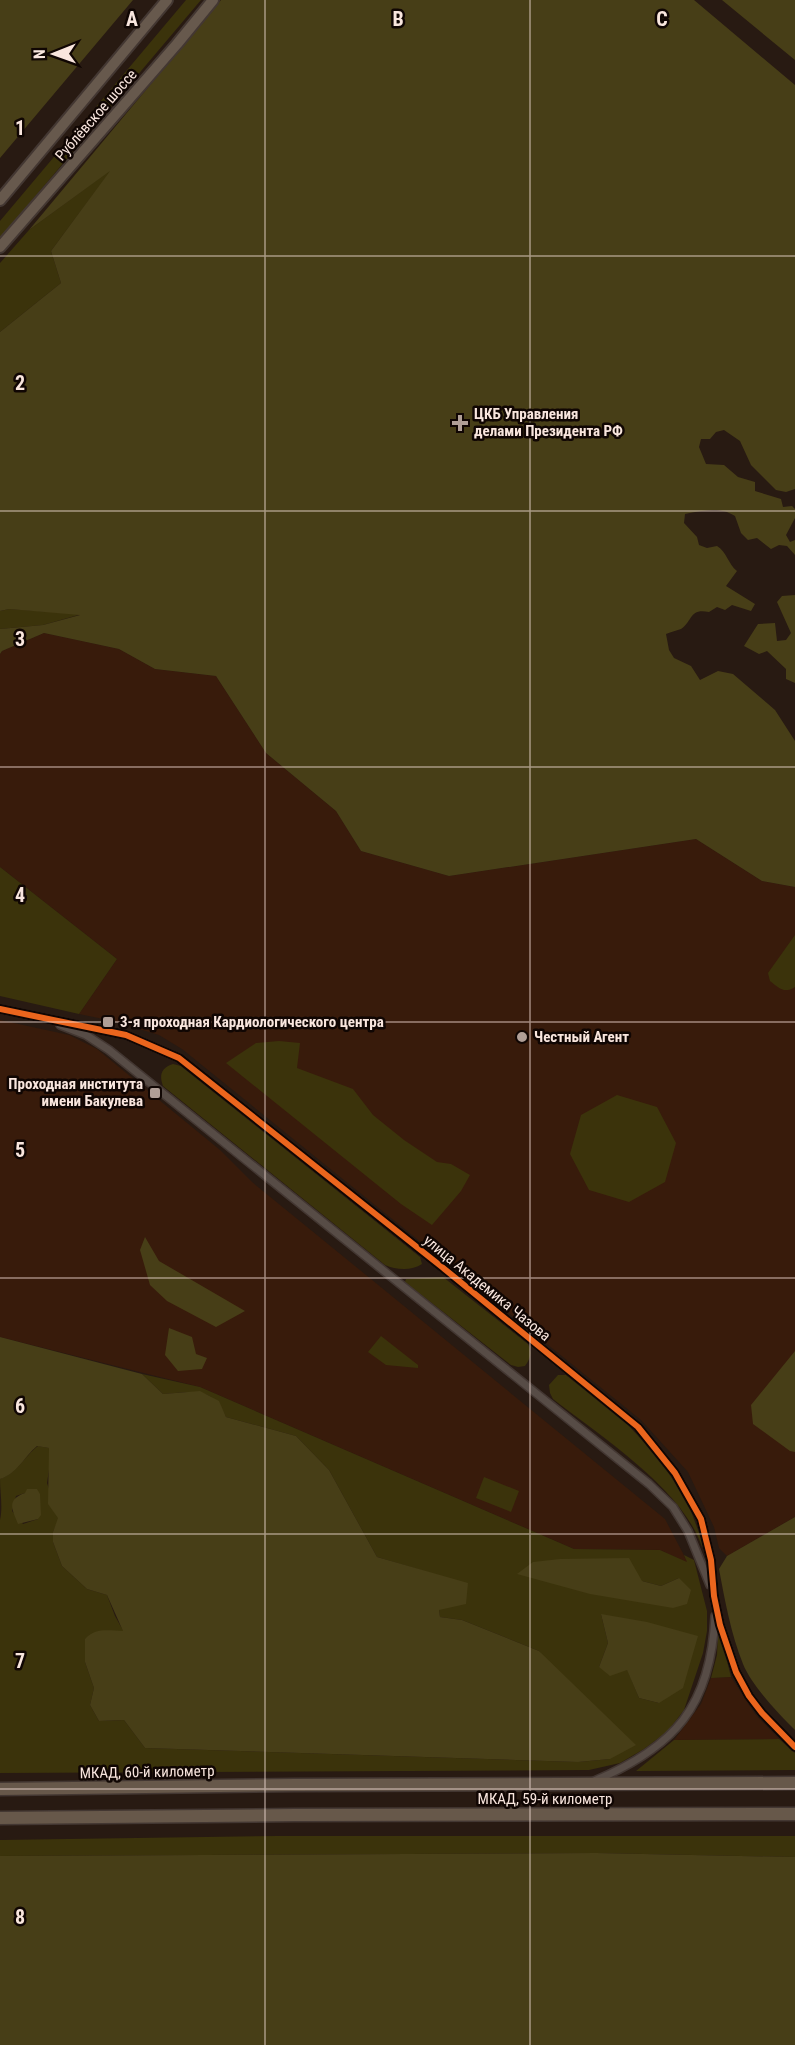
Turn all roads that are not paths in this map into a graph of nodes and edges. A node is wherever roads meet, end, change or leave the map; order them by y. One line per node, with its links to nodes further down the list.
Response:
1 (167, 0): 3 (main road, Рублёвское шоссе)
2 (213, 0): 4 (main road, Рублёвское шоссе)
3 (0, 200)
4 (0, 248)
5 (0, 1009): 6 (street, улица Академика Чазова)
6 (41, 1018): 7 (street, улица Академика Чазова); 7 (street, улица Академика Чазова)
7 (714, 1596): 8 (street, улица Академика Чазова)
8 (716, 1605): 9 (street, улица Академика Чазова); 11 (street, улица Академика Чазова)
9 (795, 1747)
10 (795, 1783): 11 (highway, МКАД, 59-й километр)
11 (587, 1784): 12 (highway, МКАД, 59-й километр)
12 (295, 1785): 13 (highway, МКАД, 60-й километр)
13 (0, 1789)
14 (795, 1814): 15 (highway, МКАД, 59-й километр)
15 (0, 1818)

